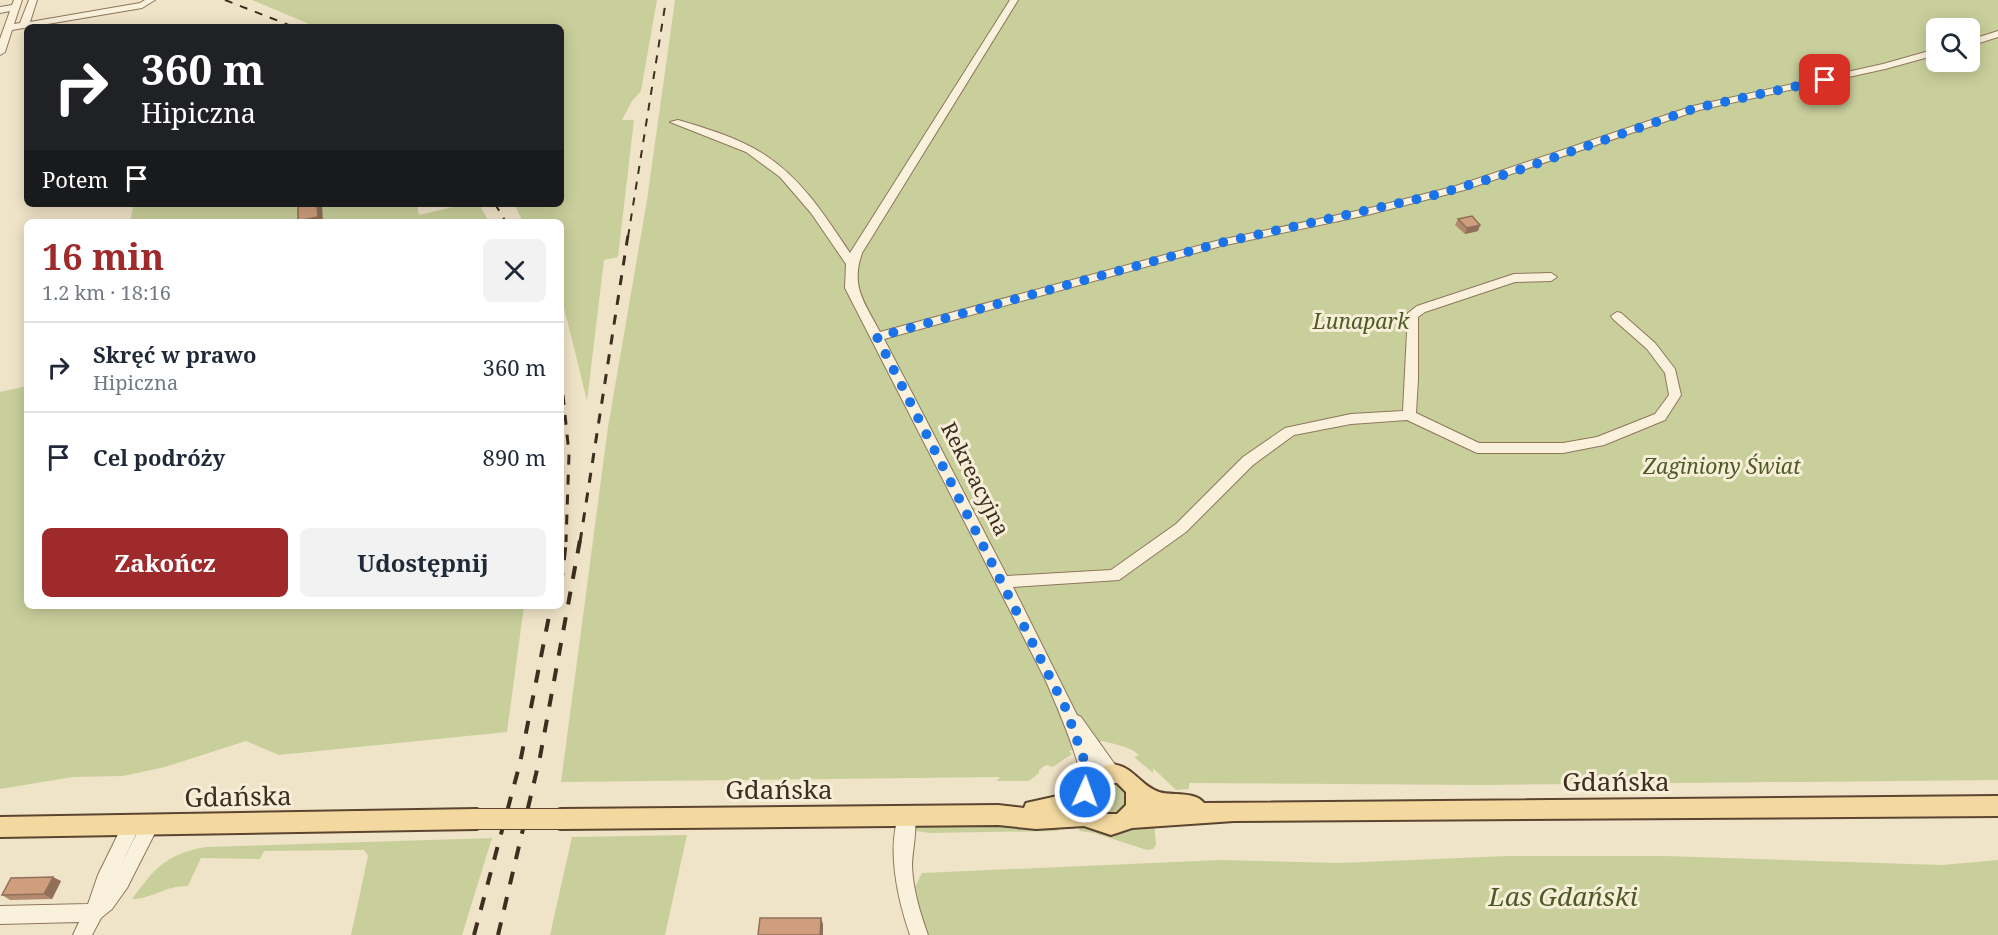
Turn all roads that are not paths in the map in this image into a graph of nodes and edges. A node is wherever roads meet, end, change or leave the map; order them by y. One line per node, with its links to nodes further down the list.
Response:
1 (33, 0): 6 (street)
2 (151, 0): 7 (street)
3 (1014, 0): 15 (street)
4 (17, 3): 5 (street); 9 (street)
5 (0, 10)
6 (24, 24)
7 (30, 24)
8 (24, 25): 9 (street)
9 (8, 28): 12 (street)
10 (1998, 34): 11 (street)
11 (1980, 40)
12 (0, 52)
13 (1926, 55): 18 (street)
14 (675, 122): 15 (street)
15 (852, 264): 18 (street, Rekreacyjna)
16 (1551, 277): 19 (street)
17 (1617, 316): 19 (street)
18 (877, 337): 20 (street, Rekreacyjna)
19 (1409, 415): 20 (street)
20 (1002, 582): 21 (street, Rekreacyjna)
21 (1068, 713): 22 (street, Rekreacyjna); 23 (street, Rekreacyjna)
22 (1113, 774): 23 (main road); 24 (main road)
23 (1087, 787): 27 (main road, Gdańska); 29 (main road)
24 (1136, 791): 26 (main road, Gdańska); 30 (main road)
25 (1998, 806): 26 (main road, Gdańska)
26 (1234, 811): 30 (main road, Gdańska)
27 (998, 815): 28 (main road, Gdańska); 29 (main road, Gdańska)
28 (907, 816): 31 (main road, Gdańska, bridge); 36 (street)
29 (1096, 818): 30 (main road)
30 (1130, 818)
31 (141, 825): 32 (main road, Gdańska); 33 (street); 33 (street)
32 (0, 827)
33 (94, 913): 34 (street); 35 (street)
34 (0, 915)
35 (82, 935)
36 (919, 935)

